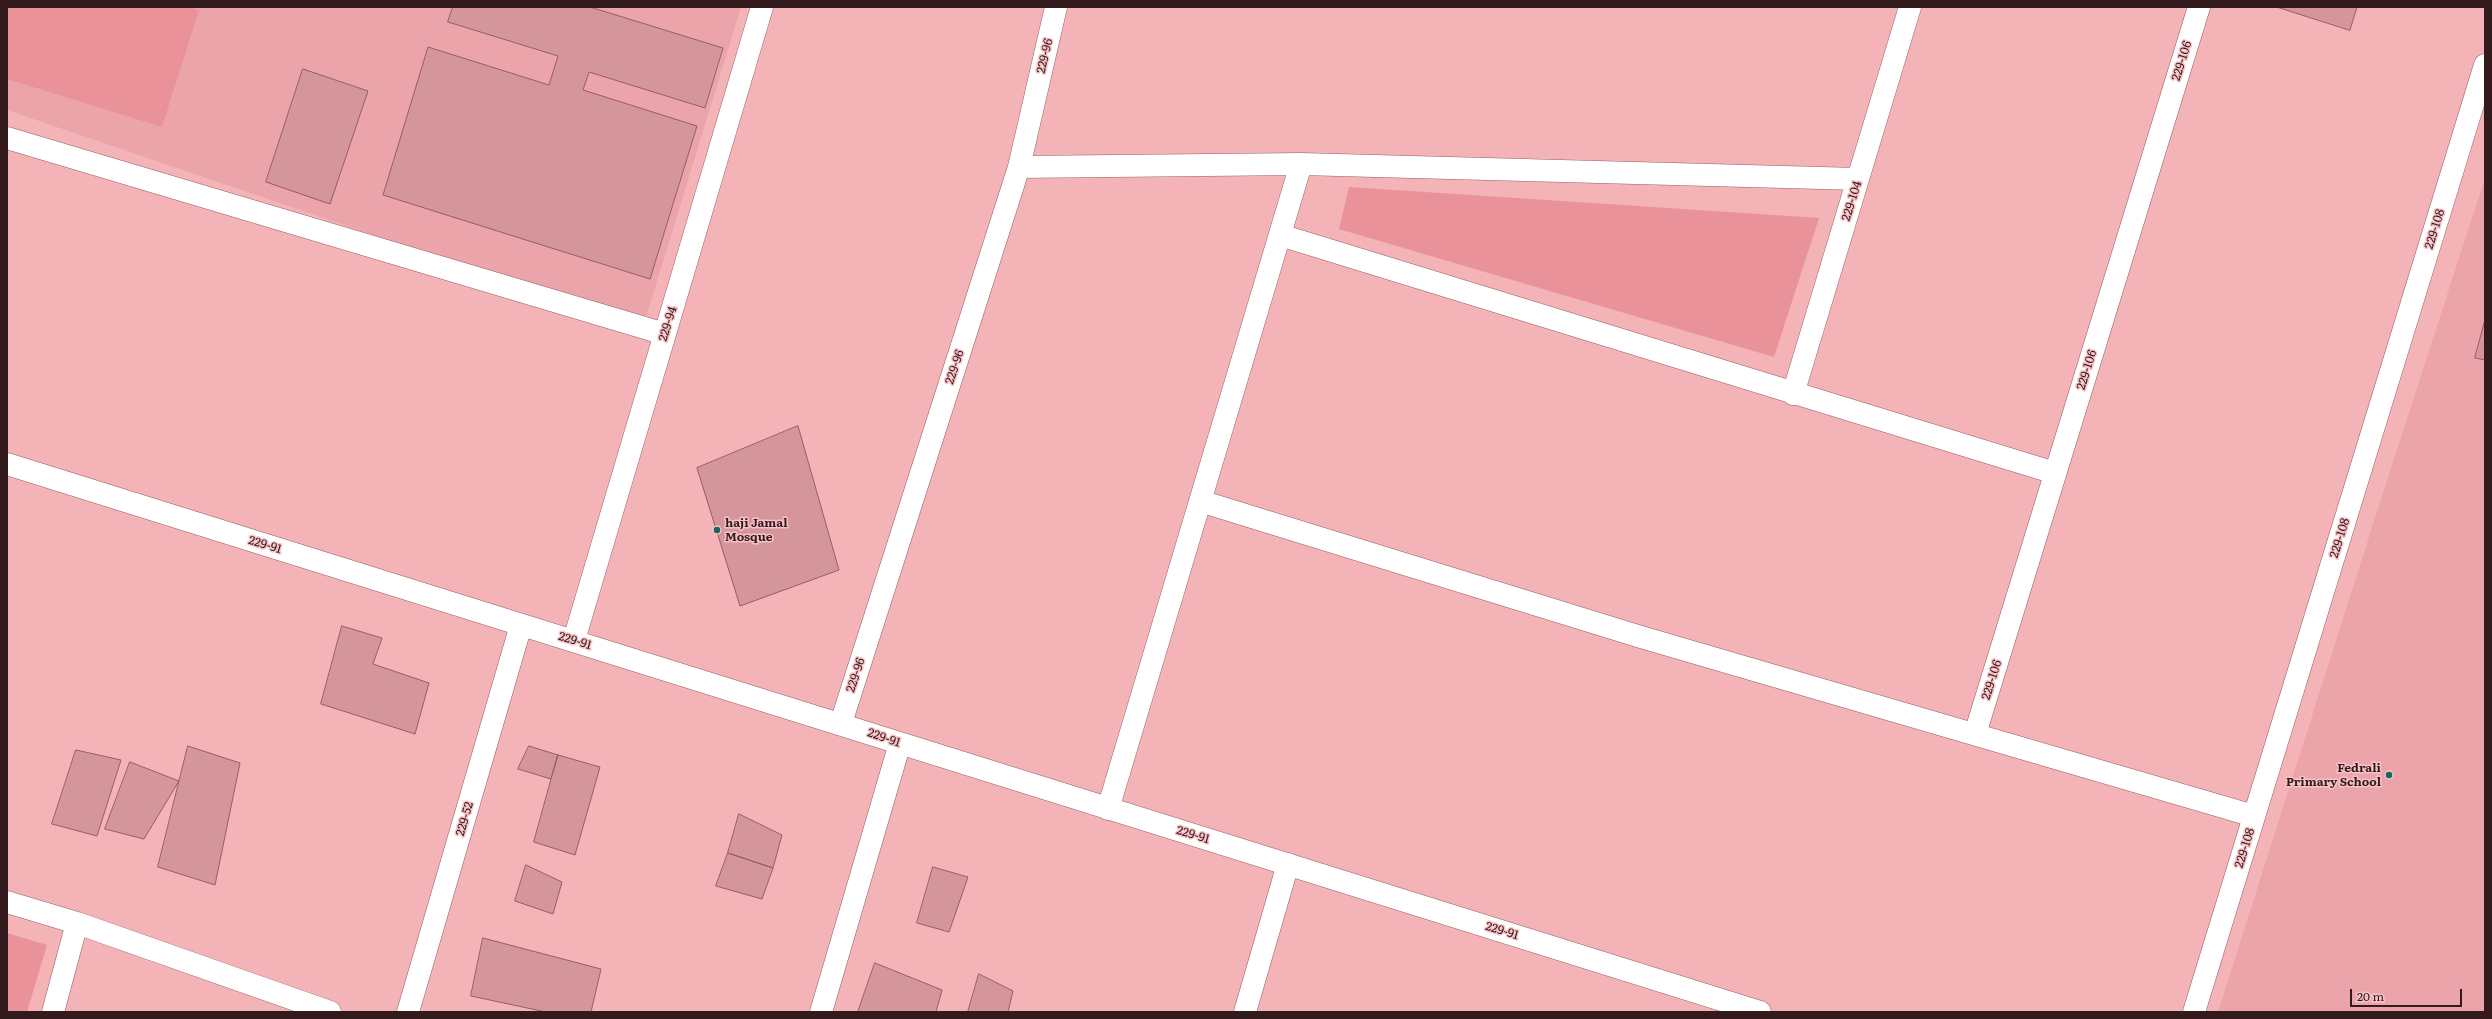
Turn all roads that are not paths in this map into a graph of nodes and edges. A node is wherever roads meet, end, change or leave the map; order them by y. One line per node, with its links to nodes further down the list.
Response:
1 (762, 7): 11 (street, 229-94)
2 (1056, 7): 8 (street, 229-96)
3 (1910, 7): 9 (street, 229-104)
4 (2198, 7): 14 (street, 229-106)
5 (2485, 65): 22 (street, 229-108)
6 (7, 138): 11 (street)
7 (1301, 164): 8 (street); 9 (street); 10 (street)
8 (1019, 166): 18 (street, 229-96)
9 (1858, 179): 12 (street, 229-104)
10 (1280, 235): 12 (street); 15 (street)
11 (665, 334): 17 (street, 229-94)
12 (1793, 394): 14 (street)
13 (7, 464): 16 (street, 229-91)
14 (2055, 473): 19 (street, 229-106)
15 (1200, 501): 19 (street); 21 (street)
16 (521, 625): 17 (street, 229-91); 29 (street, 229-52)
17 (574, 640): 18 (street, 229-91)
18 (841, 723): 20 (street, 229-91)
19 (1975, 734): 22 (street)
20 (900, 743): 21 (street, 229-91); 30 (street)
21 (1108, 809): 23 (street, 229-91)
22 (2254, 816): 33 (street, 229-108)
23 (1288, 864): 26 (street, 229-91); 31 (street)
24 (7, 902): 25 (street)
25 (76, 924): 27 (street); 28 (street)
26 (1710, 1004): 32 (street, 229-91)
27 (53, 1012)
28 (330, 1012)
29 (408, 1012)
30 (821, 1012)
31 (1245, 1012)
32 (1760, 1012)
33 (2194, 1012)

